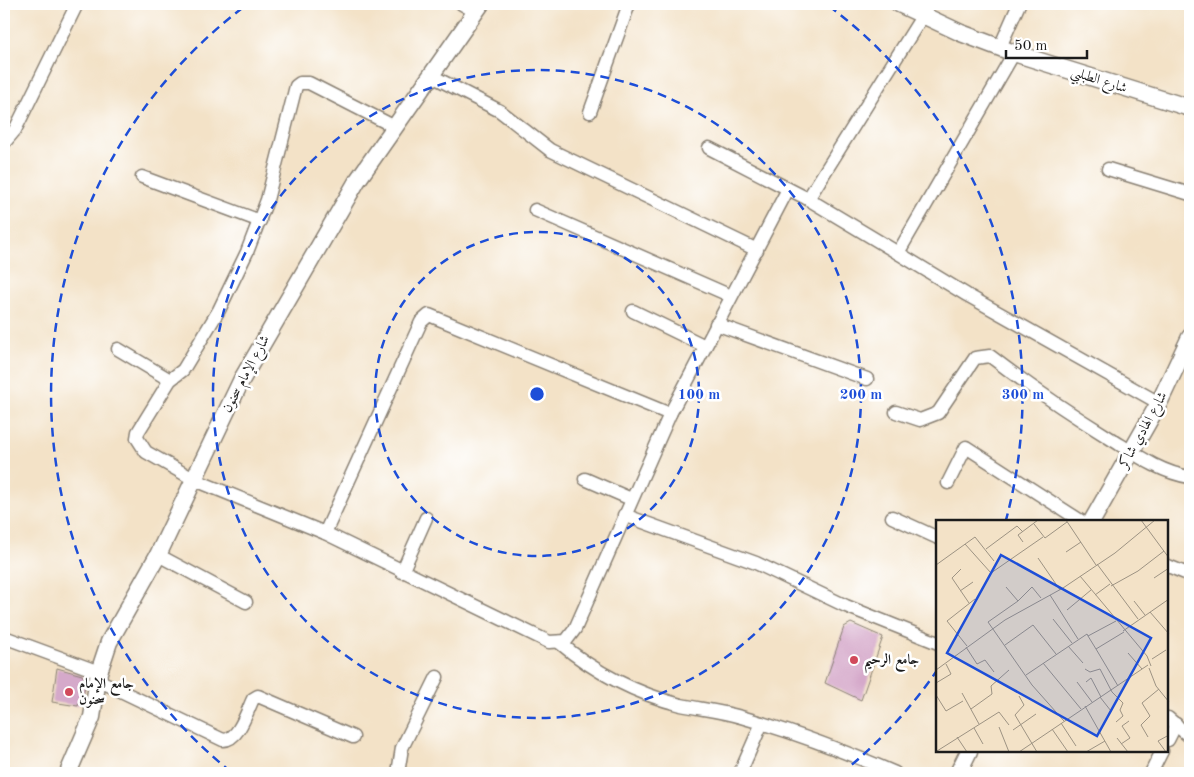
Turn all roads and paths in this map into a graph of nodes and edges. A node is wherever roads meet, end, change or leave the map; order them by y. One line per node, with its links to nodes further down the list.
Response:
1 (77, 4): 12 (street)
2 (629, 4): 10 (street)
3 (899, 4): 6 (street, شارع الطبلبي)
4 (1020, 4): 7 (street)
5 (473, 6): 8 (street, شارع الإمام سحنون)
6 (923, 15): 7 (street, شارع الطبلبي); 18 (street)
7 (1007, 50): 9 (street, شارع الطبلبي); 22 (street)
8 (430, 76): 11 (street, شارع الإمام سحنون); 21 (street)
9 (1190, 108)
10 (590, 112)
11 (394, 126): 20 (street); 36 (street, شارع الإمام سحنون)
12 (4, 142)
13 (709, 148): 16 (street)
14 (1108, 169): 17 (street)
15 (142, 177): 20 (street)
16 (788, 189): 18 (street); 21 (street)
17 (1190, 194)
18 (808, 200): 22 (street)
19 (535, 210): 23 (street)
20 (260, 221): 30 (street)
21 (757, 250): 23 (street)
22 (898, 253): 31 (street)
23 (731, 296): 25 (street)
24 (633, 312): 27 (street)
25 (716, 324): 27 (street); 29 (street)
26 (1190, 337): 31 (street, شارع الهادي شاكر)
27 (705, 346): 33 (street)
28 (118, 349): 30 (street)
29 (867, 378)
30 (170, 380): 36 (street)
31 (1159, 403): 34 (street, شارع الهادي شاكر)
32 (896, 412): 34 (street)
33 (670, 414): 39 (street); 45 (street)
34 (1131, 451): 35 (street); 44 (street, شارع الهادي شاكر)
35 (1190, 477)
36 (195, 480): 45 (street); 47 (street, شارع الإمام سحنون)
37 (585, 480): 39 (street)
38 (948, 483): 43 (street)
39 (631, 499): 40 (street)
40 (624, 515): 53 (street); 54 (street)
41 (892, 517): 46 (street)
42 (426, 518): 49 (street)
43 (1079, 520)
44 (1093, 520)
45 (325, 533): 49 (street)
46 (936, 537)
47 (158, 555): 51 (street); 55 (street, شارع الإمام سحنون)
48 (1169, 566): 50 (street)
49 (402, 572): 54 (street)
50 (1190, 575)
51 (246, 602)
52 (4, 637): 55 (street)
53 (936, 642)
54 (560, 643): 58 (street)
55 (98, 676): 60 (street); 64 (street, شارع الإمام سحنون)
56 (436, 677): 65 (street)
57 (1172, 721): 59 (street); 61 (street)
58 (762, 723): 66 (street); 67 (street)
59 (1169, 735)
60 (353, 737)
61 (1190, 737)
62 (968, 752): 68 (street)
63 (1162, 752): 69 (street)
64 (68, 773)
65 (398, 773)
66 (740, 773)
67 (894, 773)
68 (958, 773)
69 (1151, 773)

